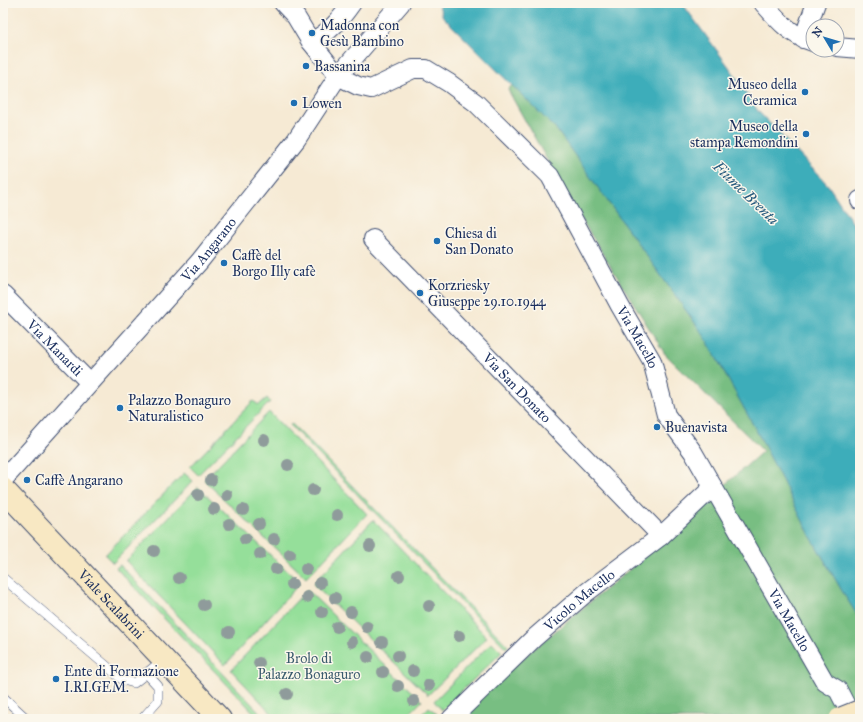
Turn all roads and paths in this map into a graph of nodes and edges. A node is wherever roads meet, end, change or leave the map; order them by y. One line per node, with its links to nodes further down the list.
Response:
1 (283, 3): 8 (street)
2 (352, 3): 8 (street)
3 (763, 3): 7 (street)
4 (816, 3): 6 (street)
5 (400, 4): 11 (street, Via Angarano)
6 (813, 18)
7 (805, 38)
8 (311, 42): 11 (street)
9 (845, 48): 10 (street)
10 (860, 49)
11 (338, 76): 14 (street, Via Angarano); 16 (street, Via Macello)
12 (373, 239): 18 (street, Via San Donato)
13 (3, 295): 14 (street, Via Manardi)
14 (89, 382): 15 (street, Via Angarano)
15 (3, 480)
16 (712, 487): 18 (street, Vicolo Macello); 29 (street, Via Macello)
17 (3, 489): 20 (street, Viale Scalabrini)
18 (661, 536): 27 (street, Vicolo Macello)
19 (3, 578): 21 (lane)
20 (163, 660): 21 (lane); 26 (street, Viale Scalabrini)
21 (146, 673): 25 (lane)
22 (3, 697): 24 (lane)
23 (860, 711): 28 (street, bridge)
24 (27, 719)
25 (142, 719)
26 (220, 719)
27 (451, 719)
28 (840, 719)
29 (853, 719)

